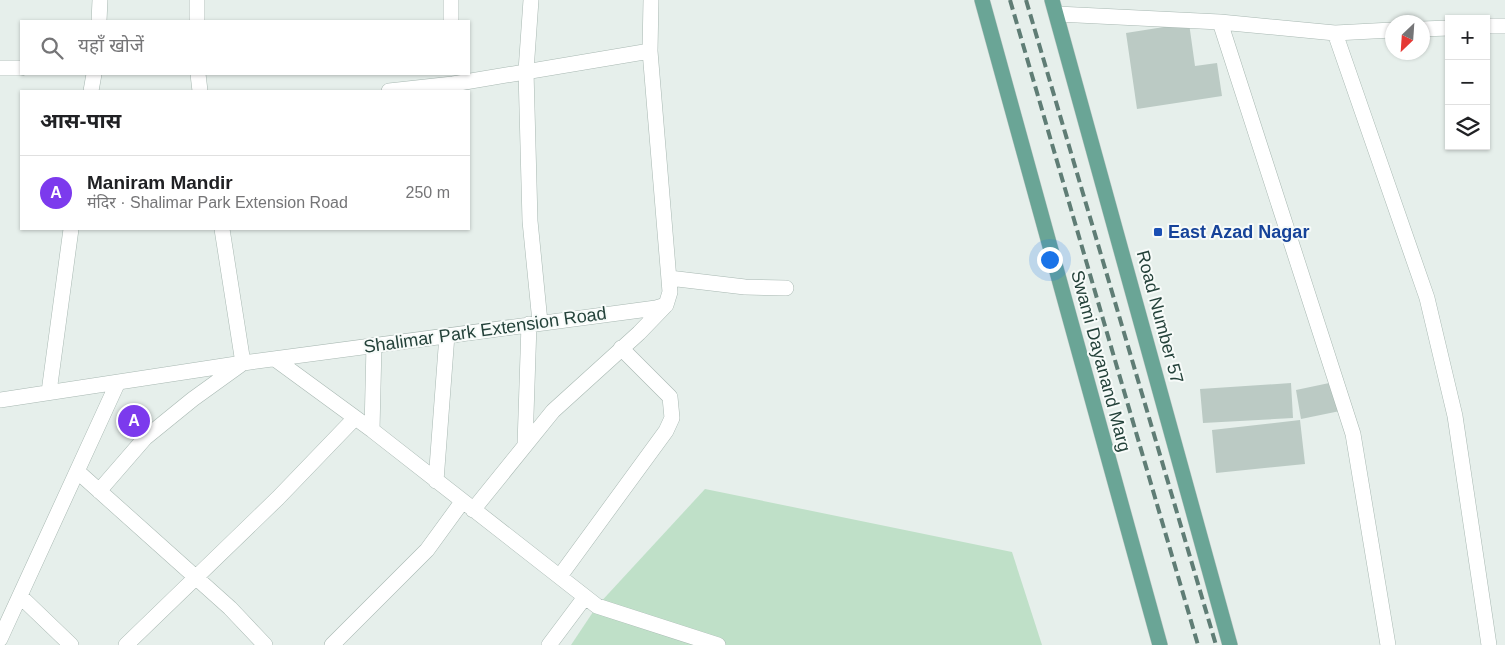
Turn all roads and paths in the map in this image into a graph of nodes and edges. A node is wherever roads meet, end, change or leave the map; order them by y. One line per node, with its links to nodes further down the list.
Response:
1 (100, 0): 8 (street)
2 (197, 0): 9 (street)
3 (451, 0): 10 (street)
4 (531, 0): 21 (street)
5 (651, 0): 18 (street)
6 (982, 0): 60 (main road, Swami Dayanand Marg)
7 (1055, 7): 11 (street); 61 (main road, Road Number 57)
8 (99, 20)
9 (197, 20)
10 (452, 20)
11 (1220, 22): 17 (street); 62 (street)
12 (1490, 26): 13 (street)
13 (1505, 26)
14 (1445, 28): 15 (street)
15 (1430, 29)
16 (1385, 30): 17 (street)
17 (1335, 33): 63 (street)
18 (650, 51): 21 (street); 30 (street)
19 (0, 68): 20 (street)
20 (20, 68)
21 (526, 71): 24 (street); 33 (street)
22 (94, 75): 25 (street)
23 (198, 75): 26 (street)
24 (453, 83): 27 (street)
25 (91, 90)
26 (200, 90)
27 (397, 90)
28 (71, 230): 40 (street)
29 (222, 230): 38 (street)
30 (669, 278): 31 (street); 32 (street)
31 (786, 288)
32 (666, 305): 33 (street, Shalimar Park Extension Road); 36 (street)
33 (534, 323): 34 (street, Shalimar Park Extension Road); 44 (street)
34 (447, 335): 35 (street, Shalimar Park Extension Road); 46 (street)
35 (374, 345): 37 (street, Shalimar Park Extension Road); 43 (street)
36 (620, 348): 44 (street); 49 (street)
37 (275, 359): 38 (street, Shalimar Park Extension Road); 42 (street)
38 (243, 363): 39 (street, Shalimar Park Extension Road); 47 (street)
39 (118, 382): 40 (street, Shalimar Park Extension Road); 45 (street)
40 (49, 392): 41 (street, Shalimar Park Extension Road)
41 (0, 401)
42 (355, 418): 43 (street); 50 (street)
43 (372, 430): 46 (street)
44 (525, 445): 48 (street)
45 (77, 472): 47 (street); 51 (street)
46 (436, 481): 48 (street)
47 (99, 491): 50 (street)
48 (468, 506): 49 (street); 57 (street)
49 (560, 576): 52 (street)
50 (195, 577): 55 (street); 56 (street)
51 (20, 596): 53 (street); 54 (street)
52 (591, 601): 58 (street); 59 (street)
53 (0, 639)
54 (71, 645)
55 (126, 645)
56 (265, 645)
57 (332, 645)
58 (549, 645)
59 (718, 645)
60 (1160, 645)
61 (1230, 645)
62 (1388, 645)
63 (1489, 645)

